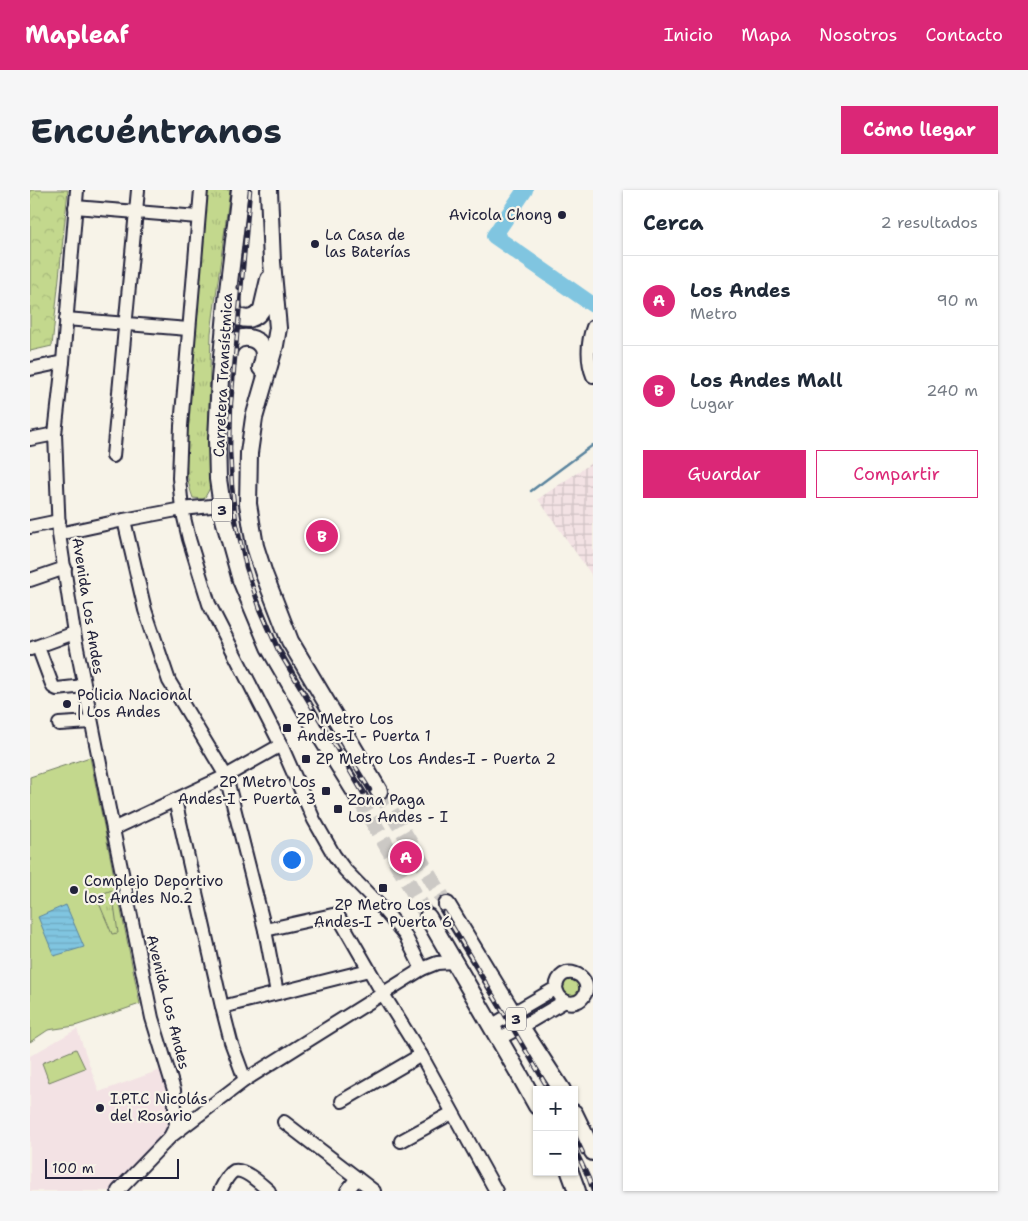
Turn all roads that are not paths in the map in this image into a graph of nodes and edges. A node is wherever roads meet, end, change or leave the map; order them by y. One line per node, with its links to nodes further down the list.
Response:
1 (77, 190): 6 (street, Avenida Los Andes)
2 (138, 190): 7 (street)
3 (200, 190): 8 (street)
4 (240, 190): 9 (main road, Carretera Transístmica / 3)
5 (269, 190): 10 (main road, Carretera Transístmica / 3)
6 (75, 207): 7 (street); 11 (street, Avenida Los Andes)
7 (136, 212): 8 (street); 12 (street)
8 (198, 217): 14 (street)
9 (236, 223): 10 (main road); 20 (main road, Carretera Transístmica / 3)
10 (272, 262): 22 (main road, Carretera Transístmica / 3)
11 (66, 320): 12 (street); 15 (street, Avenida Los Andes)
12 (126, 324): 14 (street); 21 (street)
13 (593, 328): 17 (street)
14 (188, 329): 24 (street)
15 (63, 362): 16 (street); 18 (street, Avenida Los Andes)
16 (30, 369)
17 (593, 376)
18 (55, 434): 19 (street); 27 (street, Avenida Los Andes)
19 (30, 439)
20 (216, 439): 22 (main road); 23 (main road, Carretera Transístmica / 3)
21 (113, 456)
22 (248, 480): 37 (main road, Carretera Transístmica / 3)
23 (221, 505): 24 (street); 38 (main road, Carretera Transístmica / 3)
24 (182, 509): 25 (street); 35 (street)
25 (124, 520): 27 (street); 36 (street)
26 (30, 527): 27 (street)
27 (59, 528): 28 (street, Avenida Los Andes)
28 (65, 568): 29 (street); 30 (street, Avenida Los Andes)
29 (30, 580)
30 (74, 633): 31 (street); 32 (street, Avenida Los Andes)
31 (34, 648): 32 (street)
32 (84, 686): 33 (street, Avenida Los Andes)
33 (91, 722): 34 (street); 40 (street, Avenida Los Andes)
34 (59, 724)
35 (281, 745): 36 (street); 45 (street)
36 (226, 776): 39 (street); 43 (street)
37 (379, 791)
38 (359, 798)
39 (175, 800): 40 (street); 54 (street)
40 (113, 829): 65 (street, Avenida Los Andes)
41 (447, 905): 55 (main road, 3)
42 (428, 917): 44 (main road, 3)
43 (265, 930): 46 (street); 51 (street)
44 (453, 962): 45 (street); 56 (main road, 3)
45 (422, 969): 52 (street)
46 (369, 970): 51 (street); 52 (street)
47 (593, 973): 48 (street)
48 (580, 975): 49 (street); 50 (street)
49 (556, 988): 53 (street); 55 (street)
50 (590, 989): 53 (street)
51 (277, 993): 54 (street)
52 (383, 994): 57 (street); 58 (street)
53 (565, 1001): 55 (street)
54 (222, 1007): 58 (street)
55 (517, 1021): 56 (street); 59 (main road, 3)
56 (495, 1033): 60 (main road, 3)
57 (421, 1055): 61 (street); 62 (street)
58 (245, 1080): 65 (street)
59 (559, 1086)
60 (533, 1099)
61 (342, 1102)
62 (452, 1113): 66 (street); 75 (street)
63 (578, 1121): 67 (main road)
64 (284, 1122): 69 (street)
65 (170, 1137): 70 (street)
66 (401, 1141)
67 (593, 1152)
68 (571, 1176): 76 (main road)
69 (357, 1178): 73 (street); 74 (street)
70 (118, 1191)
71 (220, 1191): 72 (street)
72 (269, 1191)
73 (347, 1191)
74 (374, 1191)
75 (496, 1191)
76 (577, 1191)

